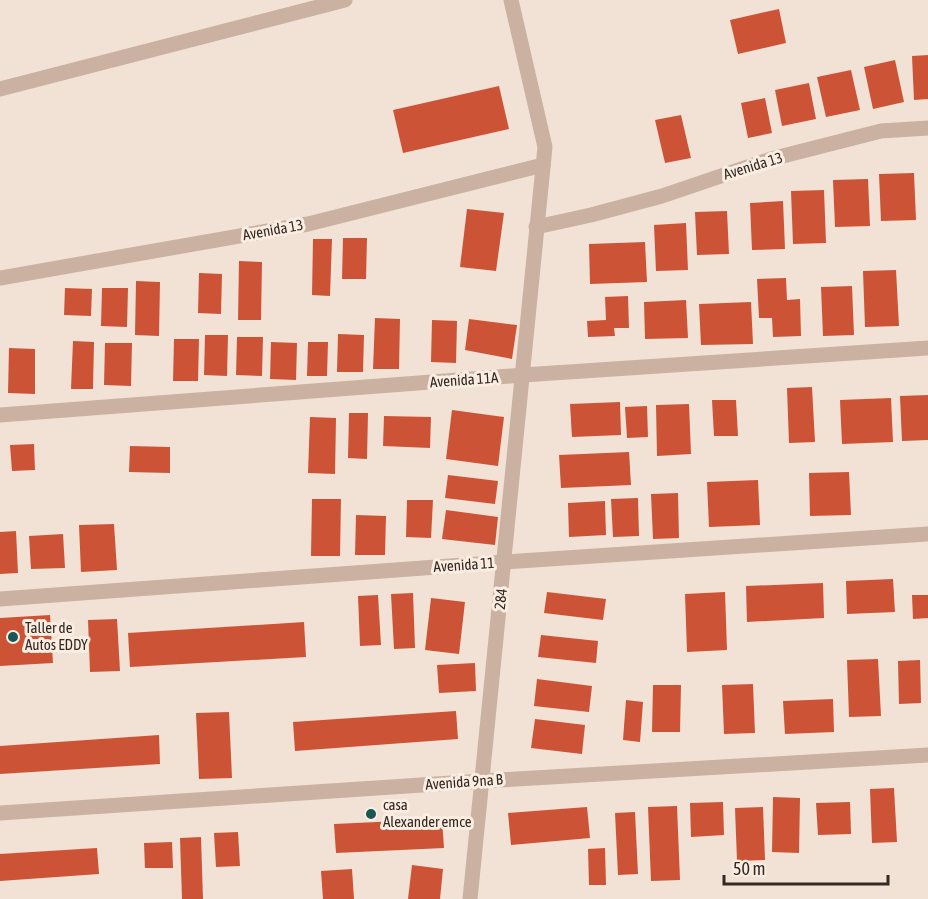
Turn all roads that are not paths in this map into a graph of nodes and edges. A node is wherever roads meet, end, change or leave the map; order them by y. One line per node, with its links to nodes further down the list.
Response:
1 (345, 0): 3 (street)
2 (511, 0): 5 (street)
3 (0, 89)
4 (928, 128): 6 (street, Avenida 13)
5 (543, 165): 6 (street); 7 (street, Avenida 13)
6 (536, 227): 9 (street, 284)
7 (0, 278)
8 (928, 348): 9 (street, Avenida 11A)
9 (523, 375): 10 (street, Avenida 11A); 12 (street, 284)
10 (0, 415)
11 (928, 534): 12 (street, Avenida 11)
12 (505, 562): 13 (street, Avenida 11); 15 (street, 284)
13 (0, 599)
14 (928, 754): 15 (street, Avenida 9na B)
15 (482, 781): 16 (street, Avenida 9na B); 17 (street, 284)
16 (0, 813)
17 (470, 899)

